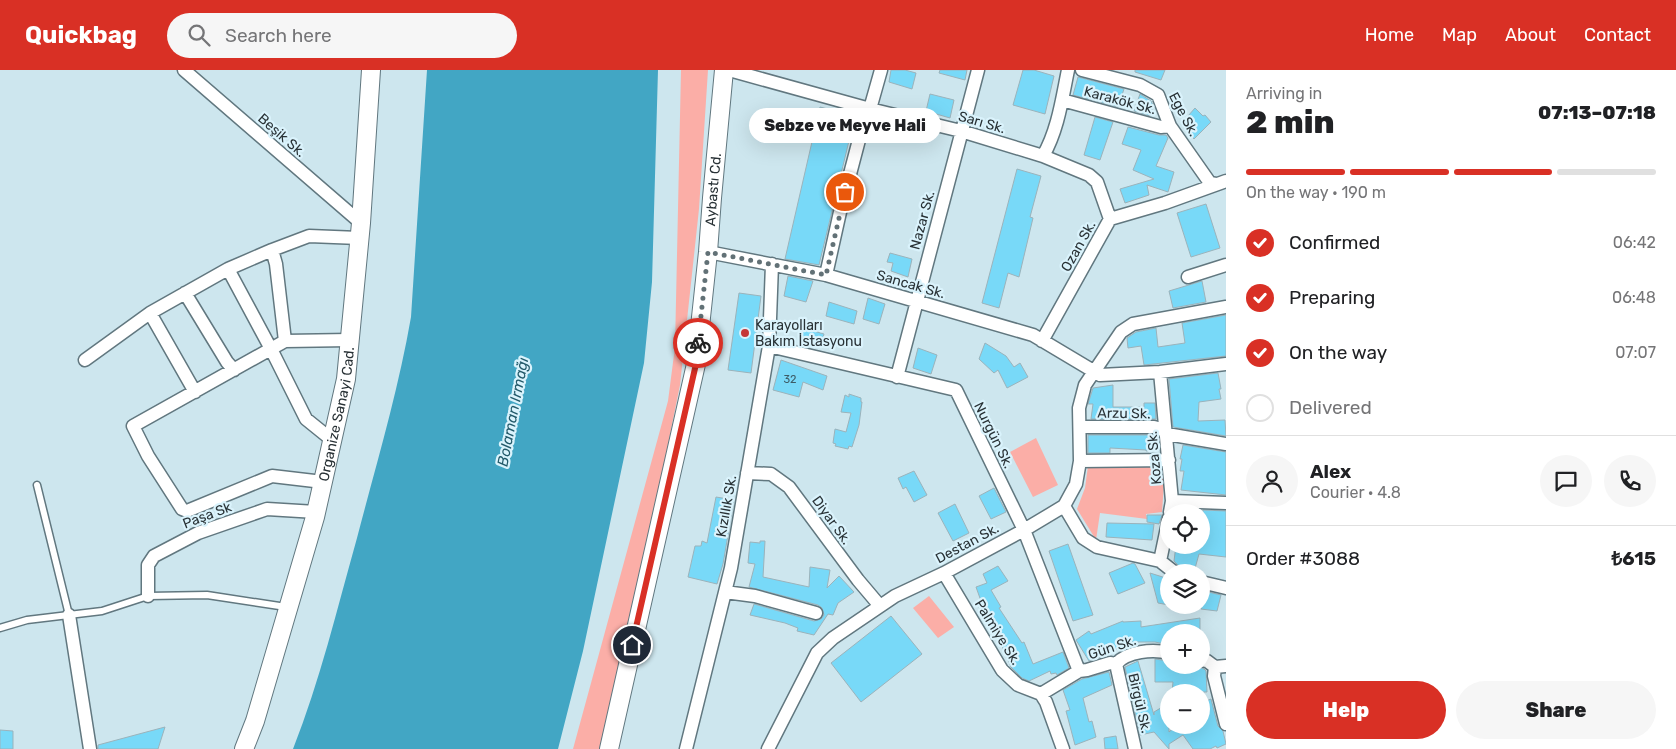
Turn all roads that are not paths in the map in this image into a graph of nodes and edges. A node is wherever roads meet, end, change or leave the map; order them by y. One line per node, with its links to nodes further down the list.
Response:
1 (184, 70): 16 (street, Beşik Sk.)
2 (371, 70): 16 (main road, Organize Sanayi Cad.)
3 (724, 70): 18 (main road, Aybastı Cd.)
4 (729, 70): 10 (street, Sarı Sk.)
5 (881, 70): 10 (street)
6 (978, 70): 12 (street, Nazar Sk.)
7 (1068, 70): 9 (street)
8 (1082, 70): 11 (street, Ege Sk.)
9 (1062, 100): 11 (street, Karakök Sk.); 13 (street)
10 (870, 109): 12 (street, Sarı Sk.); 22 (street)
11 (1170, 126): 14 (street, Ege Sk.)
12 (961, 131): 13 (street, Sarı Sk.); 25 (street, Nazar Sk.)
13 (1043, 156): 15 (street, Sarı Sk.)
14 (1221, 182): 15 (street, Ozan Sk.)
15 (1110, 219): 30 (street, Ozan Sk.)
16 (360, 231): 17 (street); 28 (main road, Organize Sanayi Cad.)
17 (272, 250): 21 (street); 29 (street)
18 (708, 252): 19 (street, Sancak Sk.); 76 (main road, Aybastı Cd.)
19 (772, 264): 22 (street, Sancak Sk.); 31 (street, Kızıllık Sk.)
20 (1226, 266): 23 (street)
21 (228, 268): 24 (street); 32 (street)
22 (826, 275): 25 (street, Sancak Sk.)
23 (1188, 277)
24 (185, 293): 27 (street); 35 (street)
25 (916, 302): 30 (street, Sancak Sk.); 38 (street, Nazar Sk.)
26 (1226, 307): 36 (street)
27 (150, 313): 33 (street); 39 (street)
28 (350, 340): 29 (street); 42 (main road, Organize Sanayi Cad.)
29 (285, 341): 32 (street)
30 (1042, 341): 36 (street, Sancak Sk.)
31 (768, 346): 38 (street, Nurgün Sk.); 46 (street, Kızıllık Sk.)
32 (271, 349): 35 (street); 42 (street)
33 (85, 360)
34 (1226, 364): 37 (street)
35 (234, 370): 39 (street)
36 (1095, 372): 37 (street); 40 (street)
37 (1160, 372): 41 (street, Koza Sk.)
38 (897, 377): 54 (street, Nurgün Sk.)
39 (195, 392): 47 (street)
40 (1080, 427): 41 (street, Arzu Sk.); 45 (street)
41 (1167, 434): 43 (street, Arzu Sk.); 44 (street, Koza Sk.)
42 (332, 440): 47 (main road, Organize Sanayi Cad.)
43 (1226, 444)
44 (1169, 460): 45 (street); 49 (street, Koza Sk.)
45 (1080, 461): 52 (street)
46 (747, 473): 61 (street, Kızıllık Sk.); 63 (street, Diyar Sk.)
47 (323, 482): 53 (main road, Organize Sanayi Cad.)
48 (37, 485): 66 (lane)
49 (1171, 504)
50 (1226, 504): 51 (street)
51 (1210, 505)
52 (1064, 506): 54 (street, Destan Sk.); 56 (street)
53 (316, 512): 62 (street, Paşa Sk); 64 (main road, Organize Sanayi Cad.)
54 (1024, 530): 58 (street, Destan Sk.); 71 (street, Nurgün Sk.)
55 (1161, 554): 56 (street)
56 (1160, 561): 57 (street)
57 (1164, 564)
58 (944, 573): 63 (street, Destan Sk.); 72 (street, Palmiye Sk.)
59 (1210, 584): 60 (street)
60 (1226, 588)
61 (725, 592): 65 (street); 77 (street, Kızıllık Sk.)
62 (148, 596): 64 (lane); 66 (lane)
63 (880, 606): 78 (street, Destan Sk.)
64 (288, 607): 75 (main road, Organize Sanayi Cad.)
65 (816, 613)
66 (69, 615): 67 (lane); 74 (street)
67 (0, 628)
68 (1160, 651): 69 (street, Gün Sk.)
69 (1116, 664): 71 (street, Gün Sk.); 80 (street, Birgül Sk.)
70 (1220, 666): 73 (street)
71 (1079, 671): 72 (street, Gün Sk.)
72 (1041, 694): 79 (street)
73 (1226, 724)
74 (90, 749)
75 (244, 749)
76 (609, 749)
77 (686, 749)
78 (768, 749)
79 (1062, 749)
80 (1135, 749)

